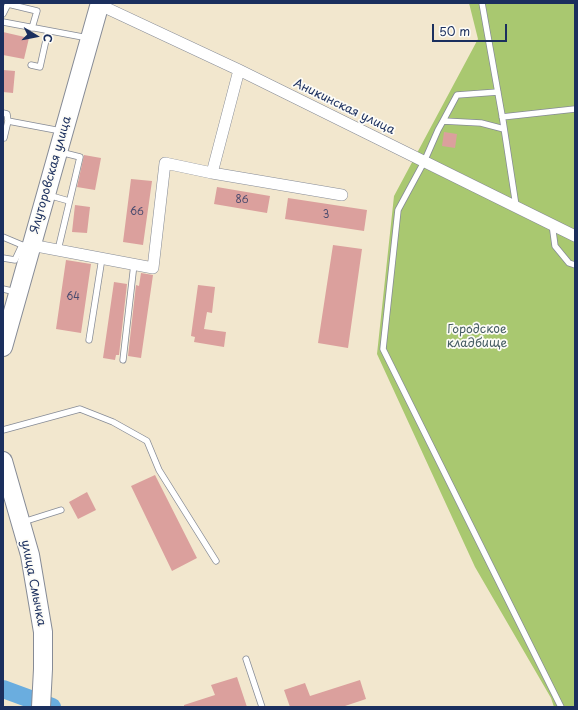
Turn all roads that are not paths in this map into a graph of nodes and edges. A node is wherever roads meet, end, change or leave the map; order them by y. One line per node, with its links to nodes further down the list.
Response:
1 (482, 3): 10 (lane)
2 (100, 4): 7 (main road, Ялуторовская улица); 9 (street, Аникинская улица)
3 (3, 14): 5 (lane)
4 (3, 22): 5 (lane)
5 (32, 28): 6 (lane)
6 (48, 31): 7 (lane); 8 (lane)
7 (90, 39): 17 (main road, Ялуторовская улица)
8 (31, 65)
9 (239, 70): 20 (street, Аникинская улица); 21 (street)
10 (498, 92): 13 (lane); 15 (lane)
11 (575, 109): 13 (lane)
12 (3, 113): 14 (lane)
13 (502, 117): 16 (lane)
14 (8, 121): 17 (lane); 18 (lane)
15 (443, 121): 16 (lane); 20 (lane)
16 (504, 129): 25 (lane)
17 (64, 131): 19 (main road, Ялуторовская улица)
18 (3, 137)
19 (58, 151): 23 (main road, Ялуторовская улица); 24 (lane)
20 (424, 162): 25 (street, Аникинская улица); 47 (lane)
21 (212, 173): 22 (street); 33 (street)
22 (342, 194)
23 (45, 195): 24 (lane); 29 (main road, Ялуторовская улица)
24 (69, 201): 30 (lane)
25 (516, 206): 26 (street, Аникинская улица)
26 (552, 224): 27 (street, Аникинская улица); 34 (lane)
27 (575, 236)
28 (3, 238): 29 (lane)
29 (27, 245): 30 (street); 31 (lane); 35 (main road, Ялуторовская улица)
30 (58, 250): 32 (street)
31 (3, 258)
32 (102, 258): 33 (street); 36 (lane)
33 (134, 264): 38 (lane)
34 (575, 265)
35 (10, 290): 37 (main road, Ялуторовская улица)
36 (89, 340)
37 (3, 347)
38 (123, 360)
39 (3, 430): 43 (lane)
40 (3, 461): 42 (main road, улица Смычка)
41 (61, 510): 42 (lane)
42 (20, 523): 45 (main road, улица Смычка)
43 (216, 561)
44 (246, 659): 46 (lane)
45 (41, 707)
46 (262, 707)
47 (561, 707)

